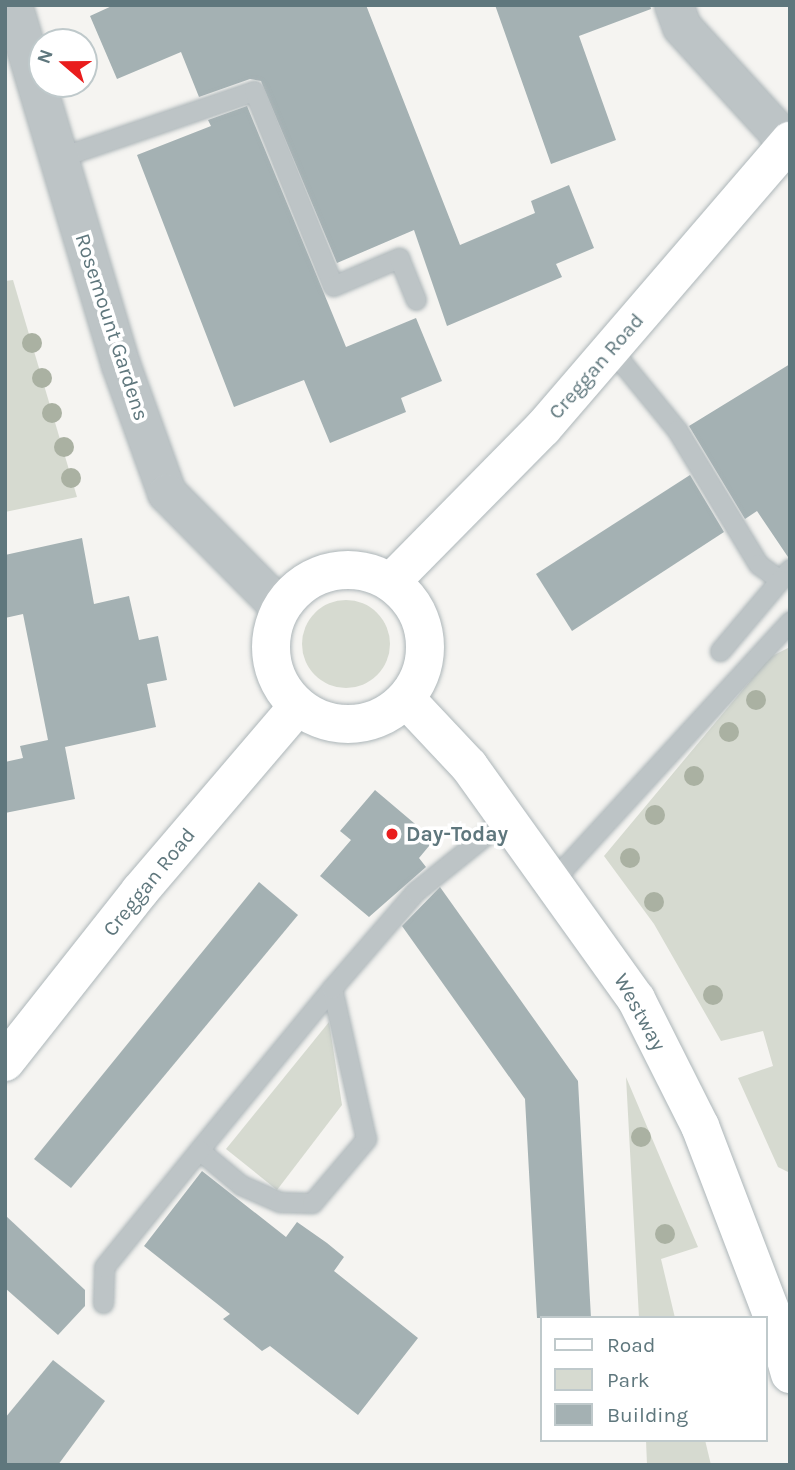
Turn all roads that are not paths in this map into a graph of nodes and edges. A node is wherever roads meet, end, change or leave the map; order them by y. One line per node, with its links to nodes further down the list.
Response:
1 (13, 5): 4 (street, Rosemount Gardens)
2 (674, 5): 3 (street)
3 (789, 142): 6 (main road, Creggan Road)
4 (58, 158): 5 (lane); 9 (street, Rosemount Gardens)
5 (416, 300)
6 (611, 348): 7 (lane); 8 (main road, Creggan Road)
7 (785, 574): 11 (lane)
8 (391, 582): 9 (main road); 12 (main road)
9 (281, 608): 13 (main road)
10 (790, 621): 15 (lane)
11 (720, 651)
12 (406, 699): 13 (main road); 14 (main road, Westway)
13 (298, 706): 17 (main road, Creggan Road)
14 (508, 817): 15 (main road, Westway); 16 (lane)
15 (554, 878): 20 (main road, Westway)
16 (332, 988): 18 (lane); 18 (lane)
17 (5, 1062)
18 (199, 1150): 19 (lane)
19 (103, 1303)
20 (790, 1374)

